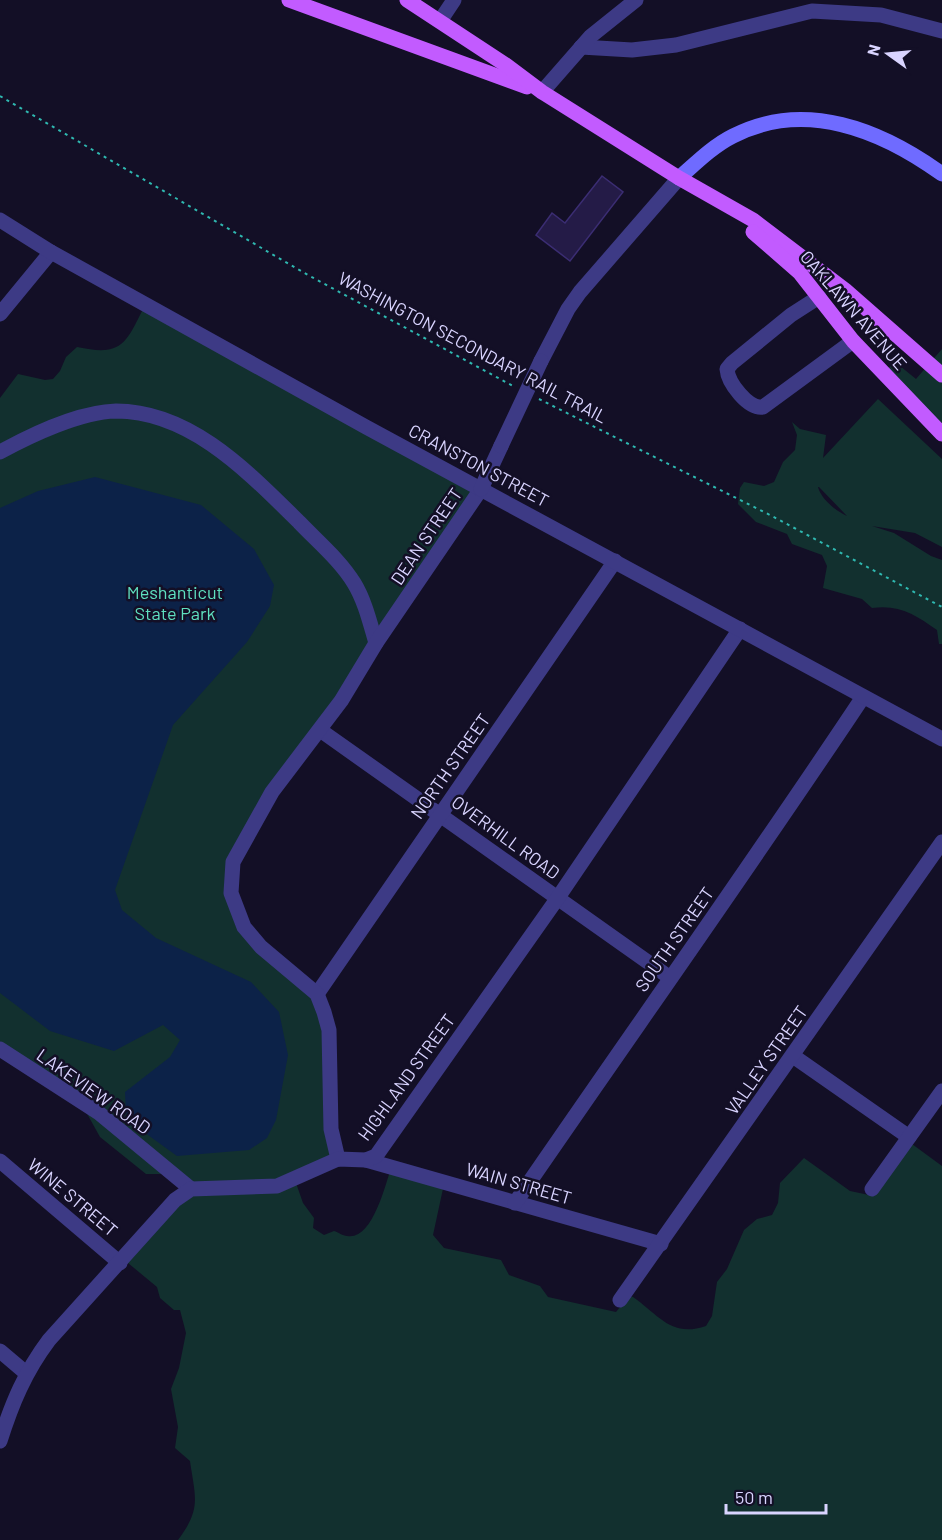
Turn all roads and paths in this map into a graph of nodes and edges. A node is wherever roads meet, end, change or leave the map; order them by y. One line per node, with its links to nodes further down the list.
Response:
1 (289, 0): 8 (main road, OAKLAWN AVENUE)
2 (408, 0): 5 (main road, OAKLAWN AVENUE)
3 (454, 0): 5 (street)
4 (636, 0): 7 (street)
5 (440, 21): 8 (main road, OAKLAWN AVENUE)
6 (942, 30): 7 (street)
7 (581, 47): 8 (street)
8 (542, 92): 11 (main road, OAKLAWN AVENUE)
9 (0, 96): 19 (path, WASHINGTON SECONDARY RAIL TRAIL)
10 (942, 174): 11 (main road)
11 (679, 178): 12 (main road, OAKLAWN AVENUE); 23 (street, DEAN STREET, bridge)
12 (705, 192): 15 (main road, OAKLAWN AVENUE); 18 (main road, OAKLAWN AVENUE)
13 (0, 220): 14 (street, CRANSTON STREET)
14 (51, 252): 16 (street); 23 (street, CRANSTON STREET)
15 (819, 297): 17 (main road, OAKLAWN AVENUE); 17 (street)
16 (0, 314)
17 (853, 341): 21 (main road, OAKLAWN AVENUE)
18 (942, 375)
19 (520, 390)
20 (531, 395): 25 (path, WASHINGTON SECONDARY RAIL TRAIL)
21 (942, 434)
22 (0, 452): 27 (street)
23 (481, 489): 24 (street, CRANSTON STREET); 27 (street, DEAN STREET)
24 (615, 561): 26 (street, CRANSTON STREET); 31 (street, NORTH STREET)
25 (942, 607)
26 (740, 629): 28 (street, CRANSTON STREET); 33 (street, HIGHLAND STREET)
27 (376, 643): 29 (street, DEAN STREET)
28 (863, 697): 30 (street, CRANSTON STREET); 34 (street, SOUTH STREET)
29 (320, 730): 31 (street, OVERHILL ROAD); 35 (street, DEAN STREET)
30 (942, 739)
31 (441, 813): 33 (street, OVERHILL ROAD); 35 (street, NORTH STREET)
32 (942, 842): 37 (street, VALLEY STREET)
33 (557, 898): 34 (street, OVERHILL ROAD); 41 (street, HIGHLAND STREET)
34 (669, 977): 45 (street, SOUTH STREET)
35 (317, 994): 40 (street)
36 (0, 1049): 43 (street, LAKEVIEW ROAD)
37 (793, 1056): 39 (street); 46 (street, VALLEY STREET)
38 (942, 1091): 39 (street)
39 (909, 1137): 44 (street)
40 (338, 1159): 41 (street, HIGHLAND STREET); 43 (street, HIGHLAND STREET)
41 (366, 1160): 45 (street, WAIN STREET)
42 (0, 1161): 47 (street, WINE STREET)
43 (191, 1189): 47 (street)
44 (872, 1189)
45 (515, 1203): 46 (street, WAIN STREET)
46 (661, 1244): 48 (street, VALLEY STREET)
47 (120, 1263): 50 (street)
48 (620, 1300)
49 (0, 1351): 50 (street)
50 (26, 1373): 51 (street)
51 (0, 1441)

